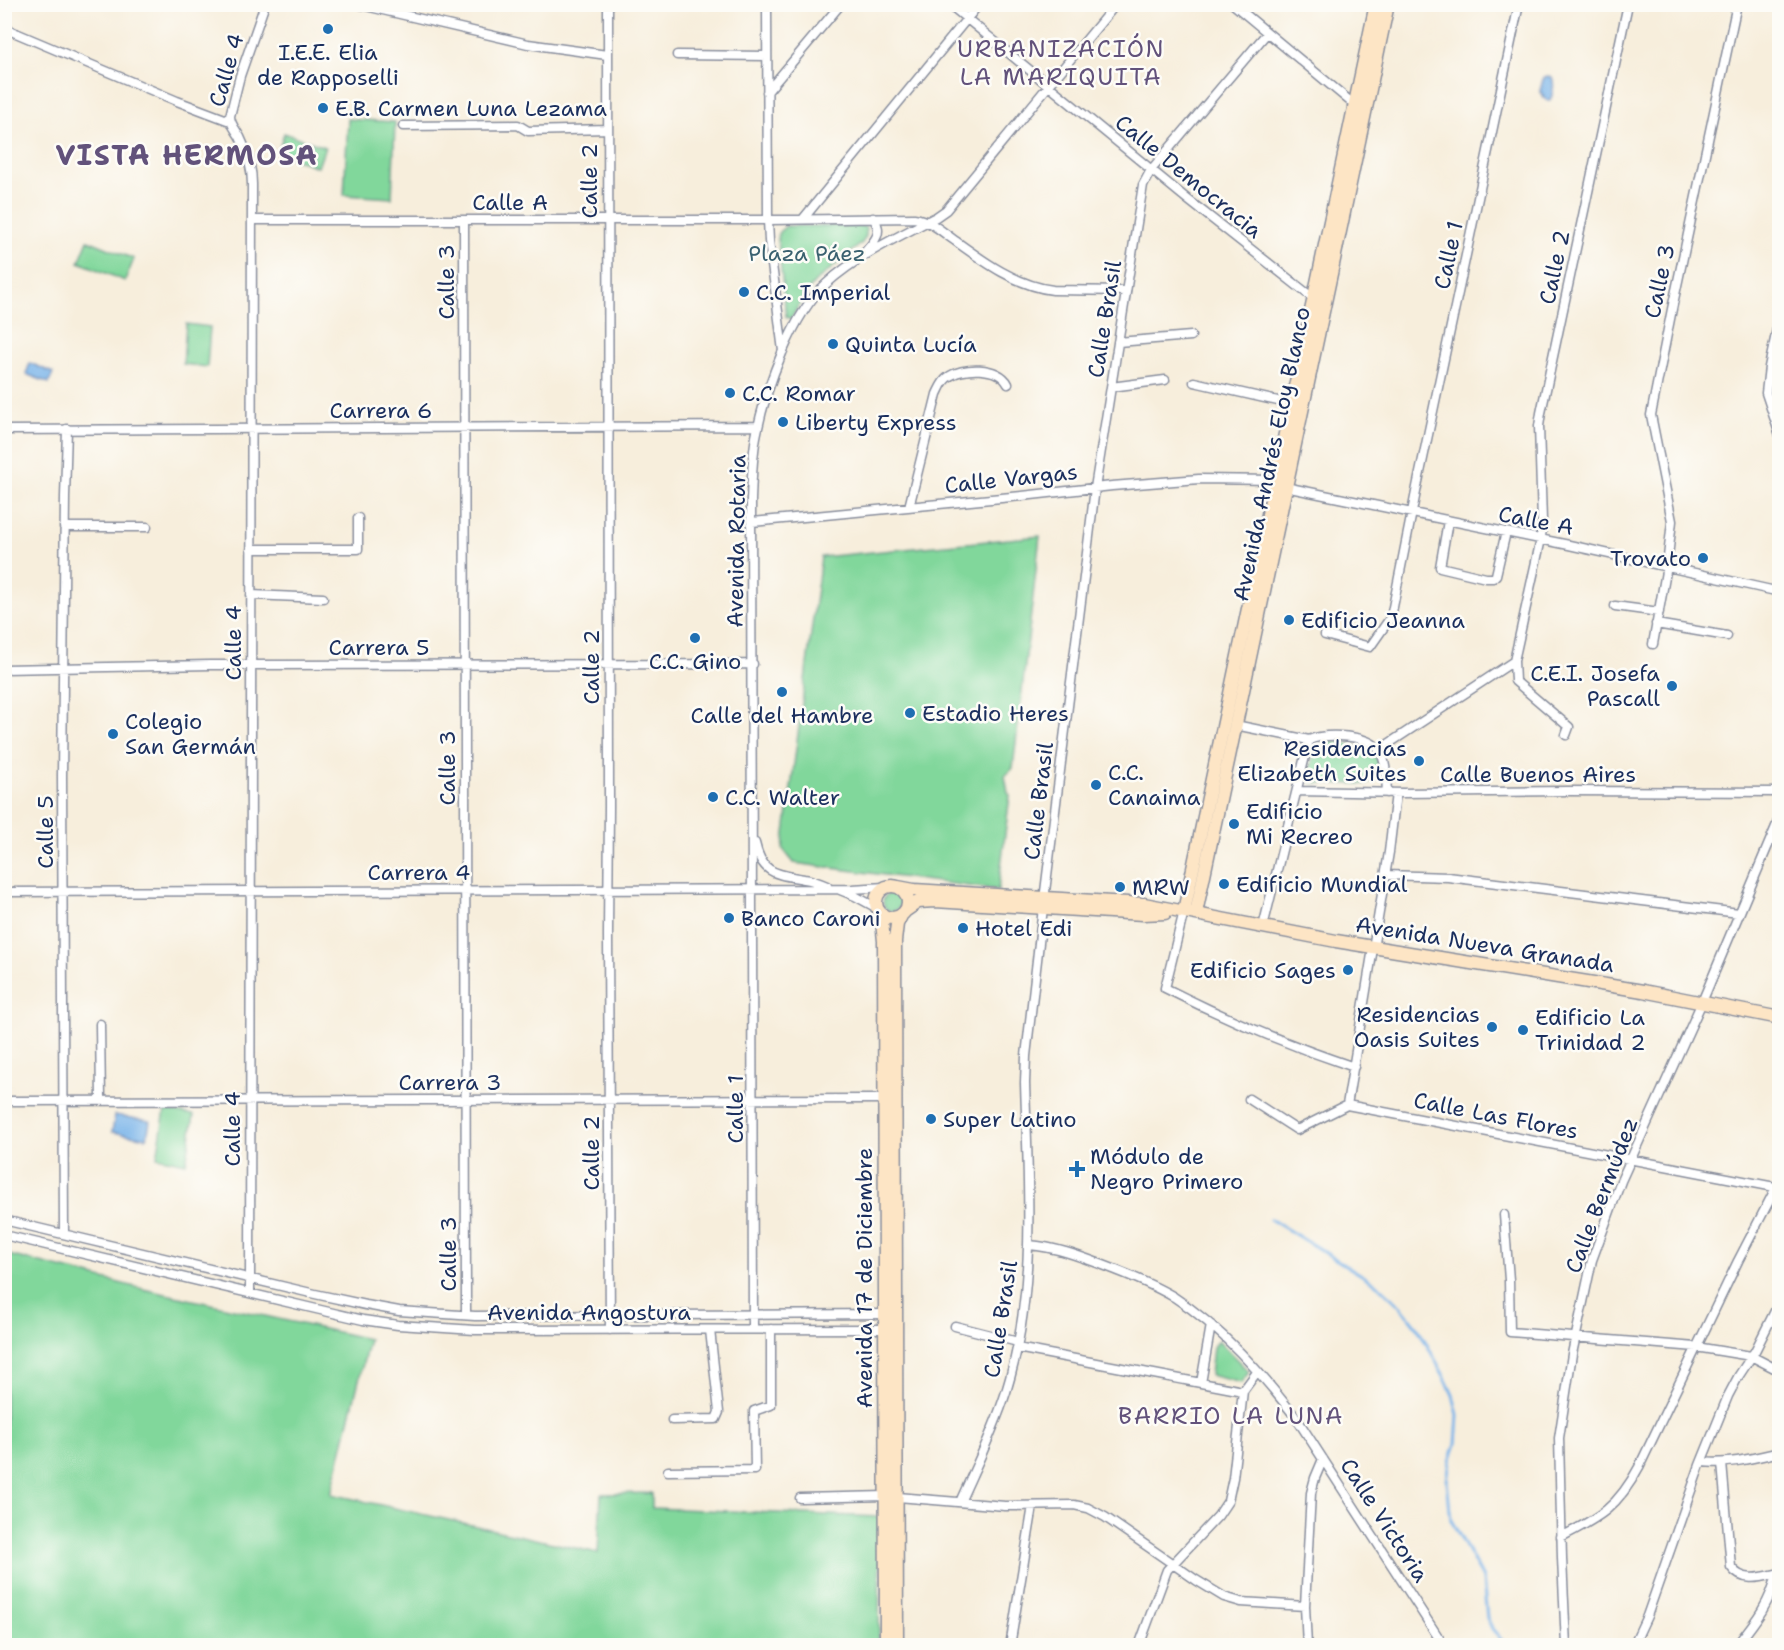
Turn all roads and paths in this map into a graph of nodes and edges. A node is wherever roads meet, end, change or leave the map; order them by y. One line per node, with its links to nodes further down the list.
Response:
1 (265, 4): 25 (street, Calle 4)
2 (357, 4): 18 (street)
3 (608, 4): 18 (street, Calle 2)
4 (767, 4): 20 (street, Avenida Rotaria)
5 (841, 4): 22 (street)
6 (949, 4): 15 (street, Calle Democracia)
7 (979, 4): 15 (street)
8 (1116, 4): 21 (street)
9 (1233, 4): 17 (street)
10 (1376, 4): 23 (street, Avenida Andrés Eloy Blanco)
11 (1388, 4): 24 (street, Avenida Andrés Eloy Blanco)
12 (1520, 4): 58 (street, Calle 1)
13 (1628, 4): 65 (street, Calle 2)
14 (1737, 4): 67 (street, Calle 3)
15 (967, 19): 21 (street, Calle Democracia); 31 (street)
16 (4, 28): 25 (street)
17 (1267, 33): 23 (street); 28 (street, Calle Brasil)
18 (608, 55): 27 (street, Calle 2)
19 (677, 55): 20 (street)
20 (767, 56): 22 (street, Avenida Rotaria)
21 (1048, 86): 28 (street, Calle Democracia); 35 (street)
22 (767, 92): 34 (street, Avenida Rotaria)
23 (1354, 105): 24 (street); 38 (street, Avenida Andrés Eloy Blanco)
24 (1365, 113): 38 (street, Avenida Andrés Eloy Blanco)
25 (230, 121): 32 (street, Calle 4)
26 (403, 126): 27 (street)
27 (607, 129): 30 (street, Calle 2)
28 (1151, 170): 37 (street, Calle Brasil); 38 (street, Calle Democracia)
29 (873, 218): 31 (street, Calle A); 35 (street, Calle A); 36 (street)
30 (607, 219): 33 (street, Calle A); 34 (street, Calle A); 50 (street, Calle 2)
31 (804, 219): 34 (street, Calle A)
32 (252, 220): 33 (street, Calle A); 52 (street, Calle 4)
33 (464, 220): 49 (street, Calle 3)
34 (768, 220): 42 (street, Avenida Rotaria)
35 (928, 221): 36 (street); 37 (street)
36 (861, 257): 42 (street)
37 (1126, 291): 41 (street, Calle Brasil)
38 (1319, 302): 47 (street, Avenida Andrés Eloy Blanco); 55 (street, Avenida Andrés Eloy Blanco)
39 (1779, 315): 54 (street)
40 (1191, 336): 41 (street)
41 (1118, 342): 46 (street, Calle Brasil)
42 (783, 353): 48 (street, Avenida Rotaria)
43 (1165, 380): 46 (street)
44 (1194, 382): 47 (street)
45 (1008, 384): 57 (street)
46 (1111, 387): 56 (street, Calle Brasil)
47 (1291, 404): 55 (street, Avenida Andrés Eloy Blanco)
48 (758, 426): 50 (street, Carrera 6); 61 (street, Avenida Rotaria)
49 (464, 427): 50 (street, Carrera 6); 52 (street, Carrera 6); 80 (street, Calle 3)
50 (608, 427): 81 (street, Calle 2)
51 (67, 429): 52 (street, Carrera 6); 53 (street, Carrera 6); 62 (street, Calle 5)
52 (251, 429): 66 (street, Calle 4)
53 (4, 430)
54 (1779, 435)
55 (1280, 484): 56 (street, Calle Vargas); 58 (street, Calle A); 84 (street, Avenida Andrés Eloy Blanco); 104 (street, Avenida Andrés Eloy Blanco)
56 (1095, 488): 57 (street, Calle Vargas); 102 (street, Calle Brasil)
57 (909, 507): 61 (street, Calle Vargas)
58 (1412, 513): 60 (street, Calle A); 74 (street, Calle 1)
59 (358, 518): 66 (street)
60 (1448, 520): 64 (street, Calle A); 64 (street)
61 (752, 522): 78 (street, Avenida Rotaria)
62 (64, 527): 63 (street); 82 (street, Calle 5)
63 (147, 527)
64 (1506, 532): 65 (street, Calle A)
65 (1541, 539): 67 (street, Calle A); 77 (street, Calle 2)
66 (251, 549): 69 (street, Calle 4)
67 (1667, 566): 68 (street, Calle A); 72 (street, Calle 3)
68 (1779, 592)
69 (251, 595): 70 (street); 79 (street, Calle 4)
70 (323, 598)
71 (1615, 606): 72 (street)
72 (1659, 612): 73 (street, Calle 3)
73 (1656, 624): 75 (street); 76 (street, Calle 3)
74 (1325, 635)
75 (1727, 636)
76 (1653, 644)
77 (1514, 661): 85 (street); 87 (street)
78 (753, 664): 81 (street, Carrera 5); 92 (street, Avenida Rotaria)
79 (251, 665): 80 (street, Carrera 5); 82 (street, Carrera 5); 99 (street, Calle 4)
80 (465, 665): 81 (street, Carrera 5); 98 (street, Calle 3)
81 (609, 665): 97 (street, Calle 2)
82 (63, 668): 83 (street, Carrera 5); 101 (street, Calle 5)
83 (4, 669)
84 (1235, 725): 86 (street); 104 (street, Avenida Andrés Eloy Blanco)
85 (1566, 735)
86 (1309, 740): 87 (street); 88 (street)
87 (1379, 750): 90 (street)
88 (1296, 791): 90 (street, Calle Buenos Aires); 107 (street)
89 (1779, 792): 90 (street, Calle Buenos Aires)
90 (1392, 793): 93 (street)
91 (1779, 817): 106 (street, Calle Bermúdez)
92 (753, 832): 95 (street, Avenida Rotaria); 96 (street, Avenida Rotaria)
93 (1386, 875): 106 (street); 108 (street)
94 (891, 887): 96 (street, Carrera 4); 102 (street, Avenida Nueva Granada); 103 (street); 105 (street)
95 (752, 888): 96 (street, Carrera 4); 97 (street, Carrera 4); 119 (street, Calle 1)
96 (834, 888): 103 (street, Carrera 4)
97 (609, 889): 98 (street, Carrera 4); 118 (street, Calle 2)
98 (465, 890): 99 (street, Carrera 4); 117 (street, Calle 3)
99 (251, 891): 101 (street, Carrera 4); 116 (street, Calle 4)
100 (4, 892): 101 (street, Carrera 4)
101 (63, 892): 121 (street, Calle 5)
102 (1043, 903): 104 (street, Avenida Nueva Granada); 105 (street, Avenida Nueva Granada); 129 (street, Calle Brasil)
103 (878, 910): 105 (street); 113 (street, Avenida 17 de Diciembre)
104 (1190, 912): 107 (street, Avenida Nueva Granada); 112 (street)
105 (903, 913): 113 (street, Avenida 17 de Diciembre)
106 (1739, 913): 109 (street, Calle Bermúdez)
107 (1263, 927): 108 (street, Avenida Nueva Granada)
108 (1373, 947): 109 (street, Avenida Nueva Granada); 112 (street)
109 (1702, 1002): 110 (street, Avenida Nueva Granada); 123 (street, Calle Bermúdez)
110 (1779, 1018)
111 (100, 1024): 115 (street)
112 (1354, 1067): 122 (street)
113 (890, 1098): 119 (street, Carrera 3); 133 (street, Avenida 17 de Diciembre)
114 (1249, 1099): 122 (street)
115 (101, 1100): 116 (street, Carrera 3); 121 (street, Carrera 3)
116 (250, 1100): 117 (street, Carrera 3); 130 (street, Calle 4)
117 (466, 1100): 118 (street, Carrera 3); 134 (street, Calle 3)
118 (609, 1100): 119 (street, Carrera 3); 136 (street, Calle 2)
119 (753, 1100): 135 (street, Calle 1)
120 (4, 1101): 121 (street, Carrera 3)
121 (64, 1101): 128 (street, Calle 5)
122 (1347, 1105): 123 (street, Calle Las Flores)
123 (1631, 1159): 124 (street, Calle Las Flores); 144 (street, Calle Bermúdez)
124 (1778, 1185): 146 (street)
125 (1504, 1215): 144 (street)
126 (4, 1220): 128 (street, Avenida Angostura)
127 (4, 1234): 131 (street, Avenida Angostura)
128 (64, 1234): 130 (street, Avenida Angostura)
129 (1029, 1245): 137 (street, Calle Victoria); 145 (street, Calle Brasil)
130 (250, 1278): 131 (street, Calle 4); 134 (street, Avenida Angostura)
131 (250, 1293): 142 (street, Avenida Angostura)
132 (1779, 1301): 147 (street)
133 (891, 1314): 135 (street, Avenida Angostura); 141 (street, Avenida 17 de Diciembre)
134 (466, 1315): 136 (street, Avenida Angostura)
135 (753, 1315): 136 (street, Avenida Angostura); 139 (street, Calle 1)
136 (610, 1316): 142 (street, Calle 2)
137 (1211, 1325): 149 (street, Calle Victoria); 150 (street)
138 (955, 1326): 145 (street)
139 (753, 1329): 140 (street, Avenida Angostura); 143 (street, Avenida Angostura)
140 (771, 1329): 141 (street, Avenida Angostura); 157 (street)
141 (891, 1329): 158 (street, Avenida 17 de Diciembre)
142 (610, 1330): 143 (street, Avenida Angostura)
143 (710, 1330): 152 (street)
144 (1575, 1337): 146 (street); 162 (street, Calle Bermúdez)
145 (1017, 1345): 150 (street); 160 (street, Calle Brasil)
146 (1696, 1347): 147 (street); 162 (street)
147 (1751, 1356): 148 (street); 155 (street)
148 (1779, 1371)
149 (1257, 1372): 151 (street); 154 (street, Calle Victoria)
150 (1200, 1383): 151 (street)
151 (1243, 1391): 163 (street)
152 (672, 1420)
153 (1779, 1452): 156 (street)
154 (1323, 1459): 165 (street); 171 (street, Calle Victoria)
155 (1702, 1461): 156 (street); 173 (street)
156 (1722, 1463): 164 (street)
157 (668, 1471)
158 (891, 1496): 159 (street); 160 (street); 166 (street, Avenida 17 de Diciembre); 167 (street, Avenida 17 de Diciembre)
159 (800, 1498)
160 (960, 1502): 161 (street)
161 (1033, 1506): 163 (street); 168 (street)
162 (1561, 1537): 172 (street, Calle Bermúdez)
163 (1173, 1563): 165 (street); 169 (street)
164 (1778, 1574): 174 (street)
165 (1305, 1606): 170 (street)
166 (886, 1646)
167 (897, 1646)
168 (1011, 1646)
169 (1139, 1646)
170 (1307, 1646)
171 (1444, 1646)
172 (1566, 1646)
173 (1633, 1646)
174 (1736, 1646)

